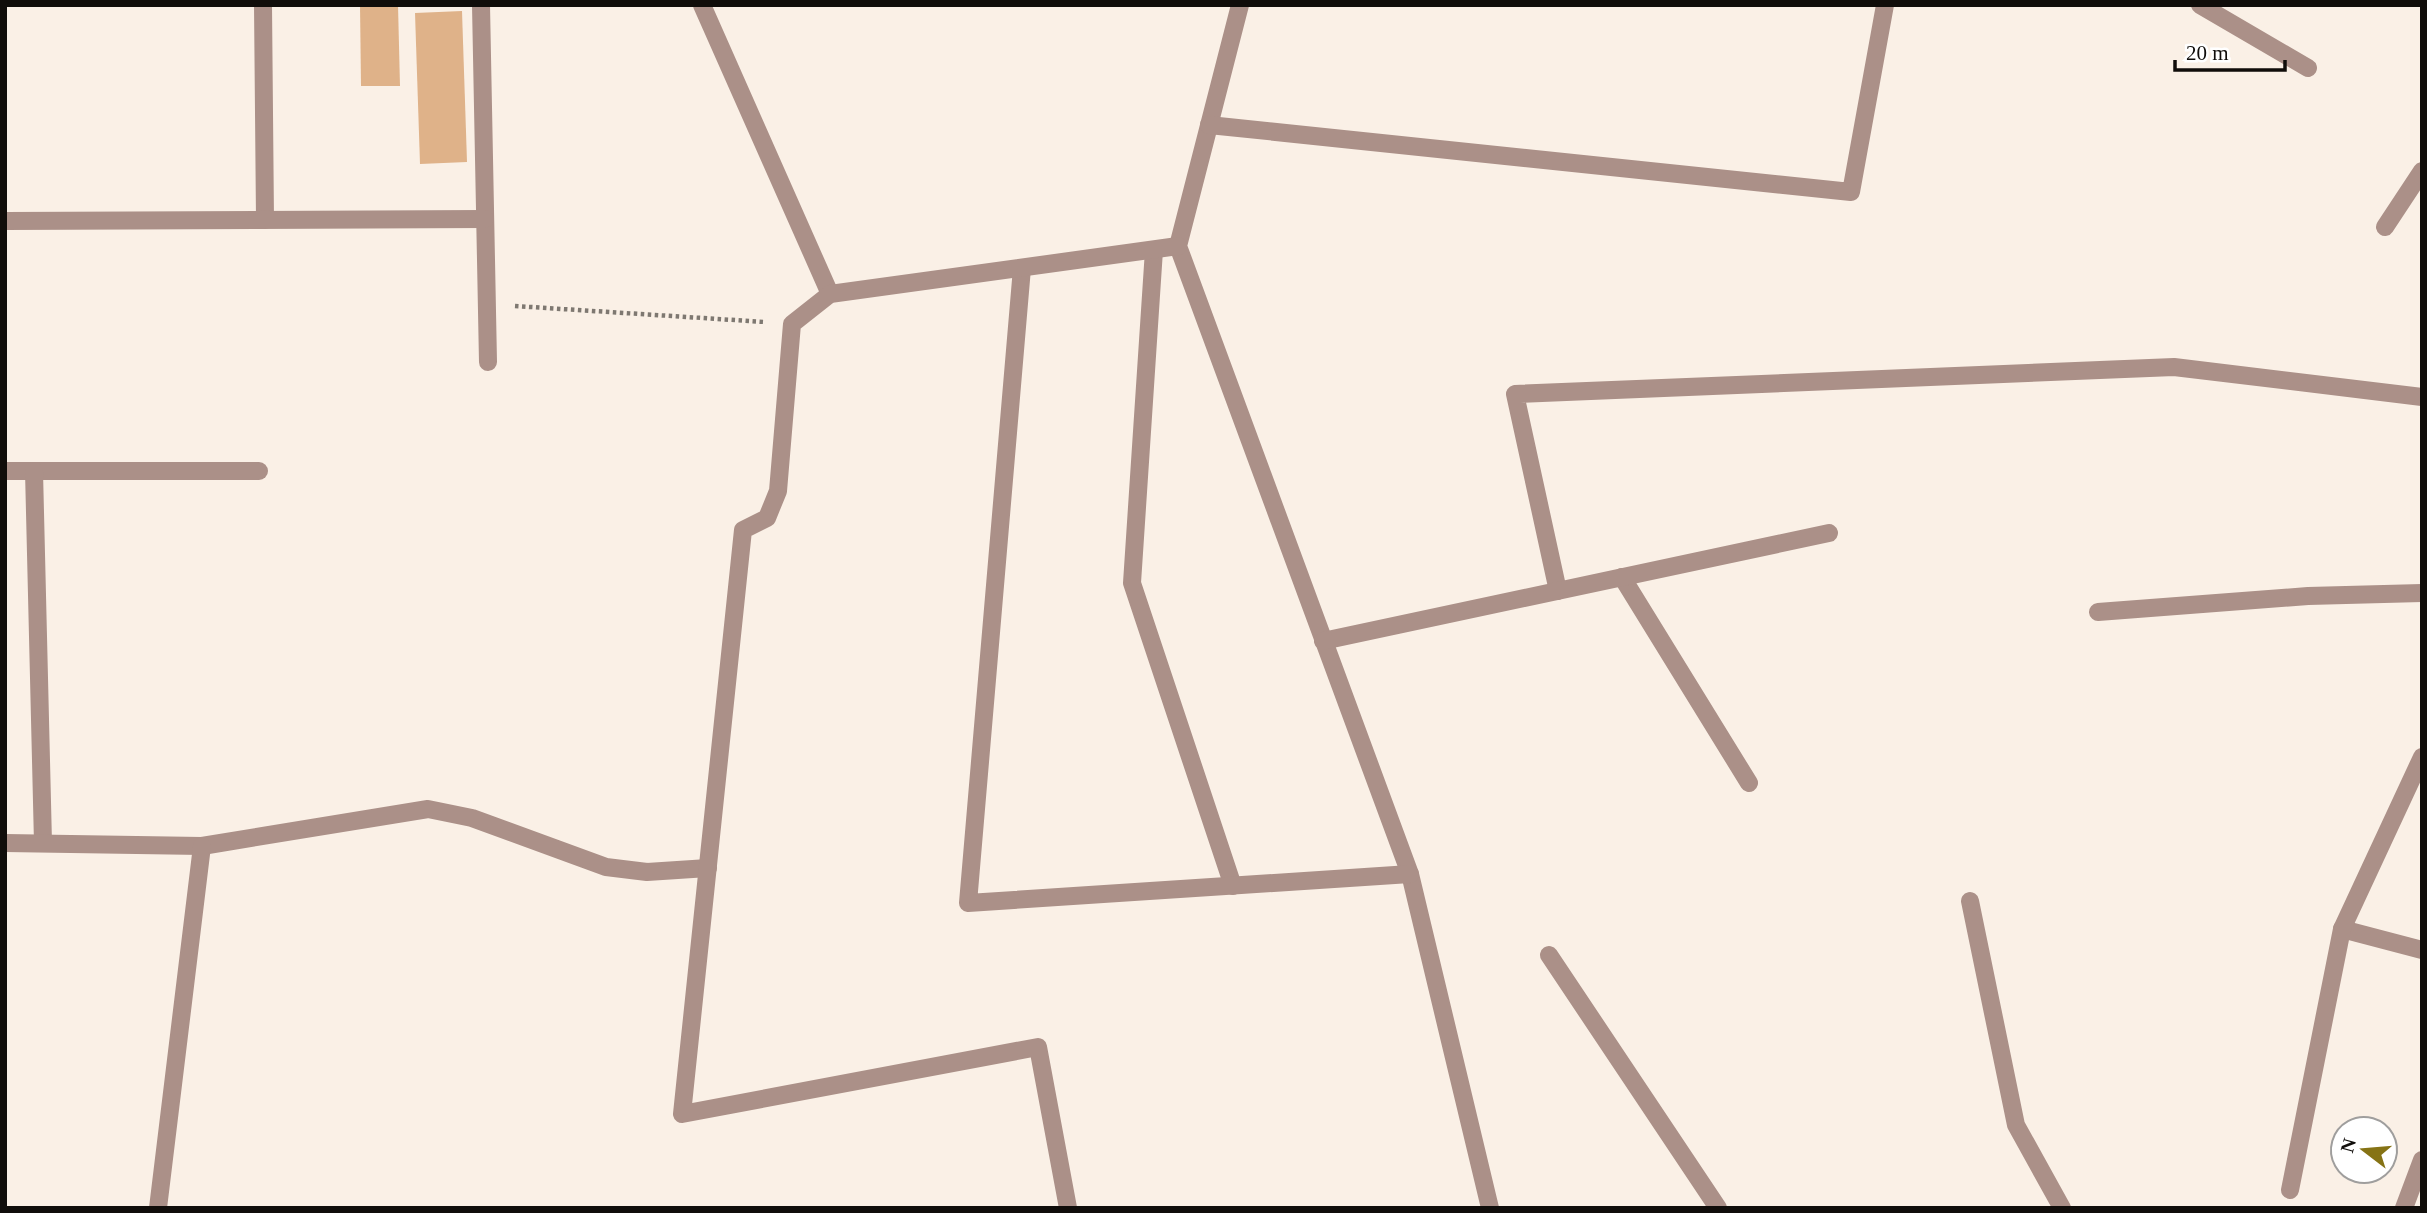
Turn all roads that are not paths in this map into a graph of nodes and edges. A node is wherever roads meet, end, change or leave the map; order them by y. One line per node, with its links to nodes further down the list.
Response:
1 (263, 5): 11 (street)
2 (481, 5): 10 (street)
3 (702, 5): 17 (street)
4 (1240, 5): 8 (street)
5 (1885, 5): 8 (street)
6 (2200, 5): 7 (street)
7 (2308, 68)
8 (1209, 125): 14 (street)
9 (2422, 171): 13 (street)
10 (485, 219): 11 (street); 18 (street)
11 (265, 220): 12 (street)
12 (5, 221)
13 (2385, 227)
14 (1178, 246): 15 (street); 28 (street)
15 (1154, 250): 16 (street); 36 (street)
16 (1022, 268): 17 (street); 36 (street)
17 (830, 294): 34 (street)
18 (488, 362)
19 (2422, 397): 25 (street)
20 (5, 471): 21 (street)
21 (34, 471): 22 (street); 32 (street)
22 (259, 471)
23 (1829, 533): 24 (street)
24 (1622, 577): 25 (street); 30 (street)
25 (1558, 591): 28 (street)
26 (2422, 593): 27 (street)
27 (2098, 612)
28 (1324, 641): 35 (street)
29 (2422, 757): 38 (street)
30 (1749, 783)
31 (5, 843): 32 (street)
32 (43, 843): 33 (street)
33 (202, 846): 34 (street); 43 (street)
34 (708, 868): 44 (street)
35 (1410, 874): 36 (street); 45 (street)
36 (1233, 886)
37 (1970, 901): 47 (street)
38 (2342, 929): 39 (street); 42 (street)
39 (2422, 950)
40 (1549, 955): 46 (street)
41 (2422, 1160): 48 (street)
42 (2290, 1190)
43 (158, 1208)
44 (1068, 1208)
45 (1490, 1208)
46 (1718, 1208)
47 (2062, 1208)
48 (2404, 1208)

